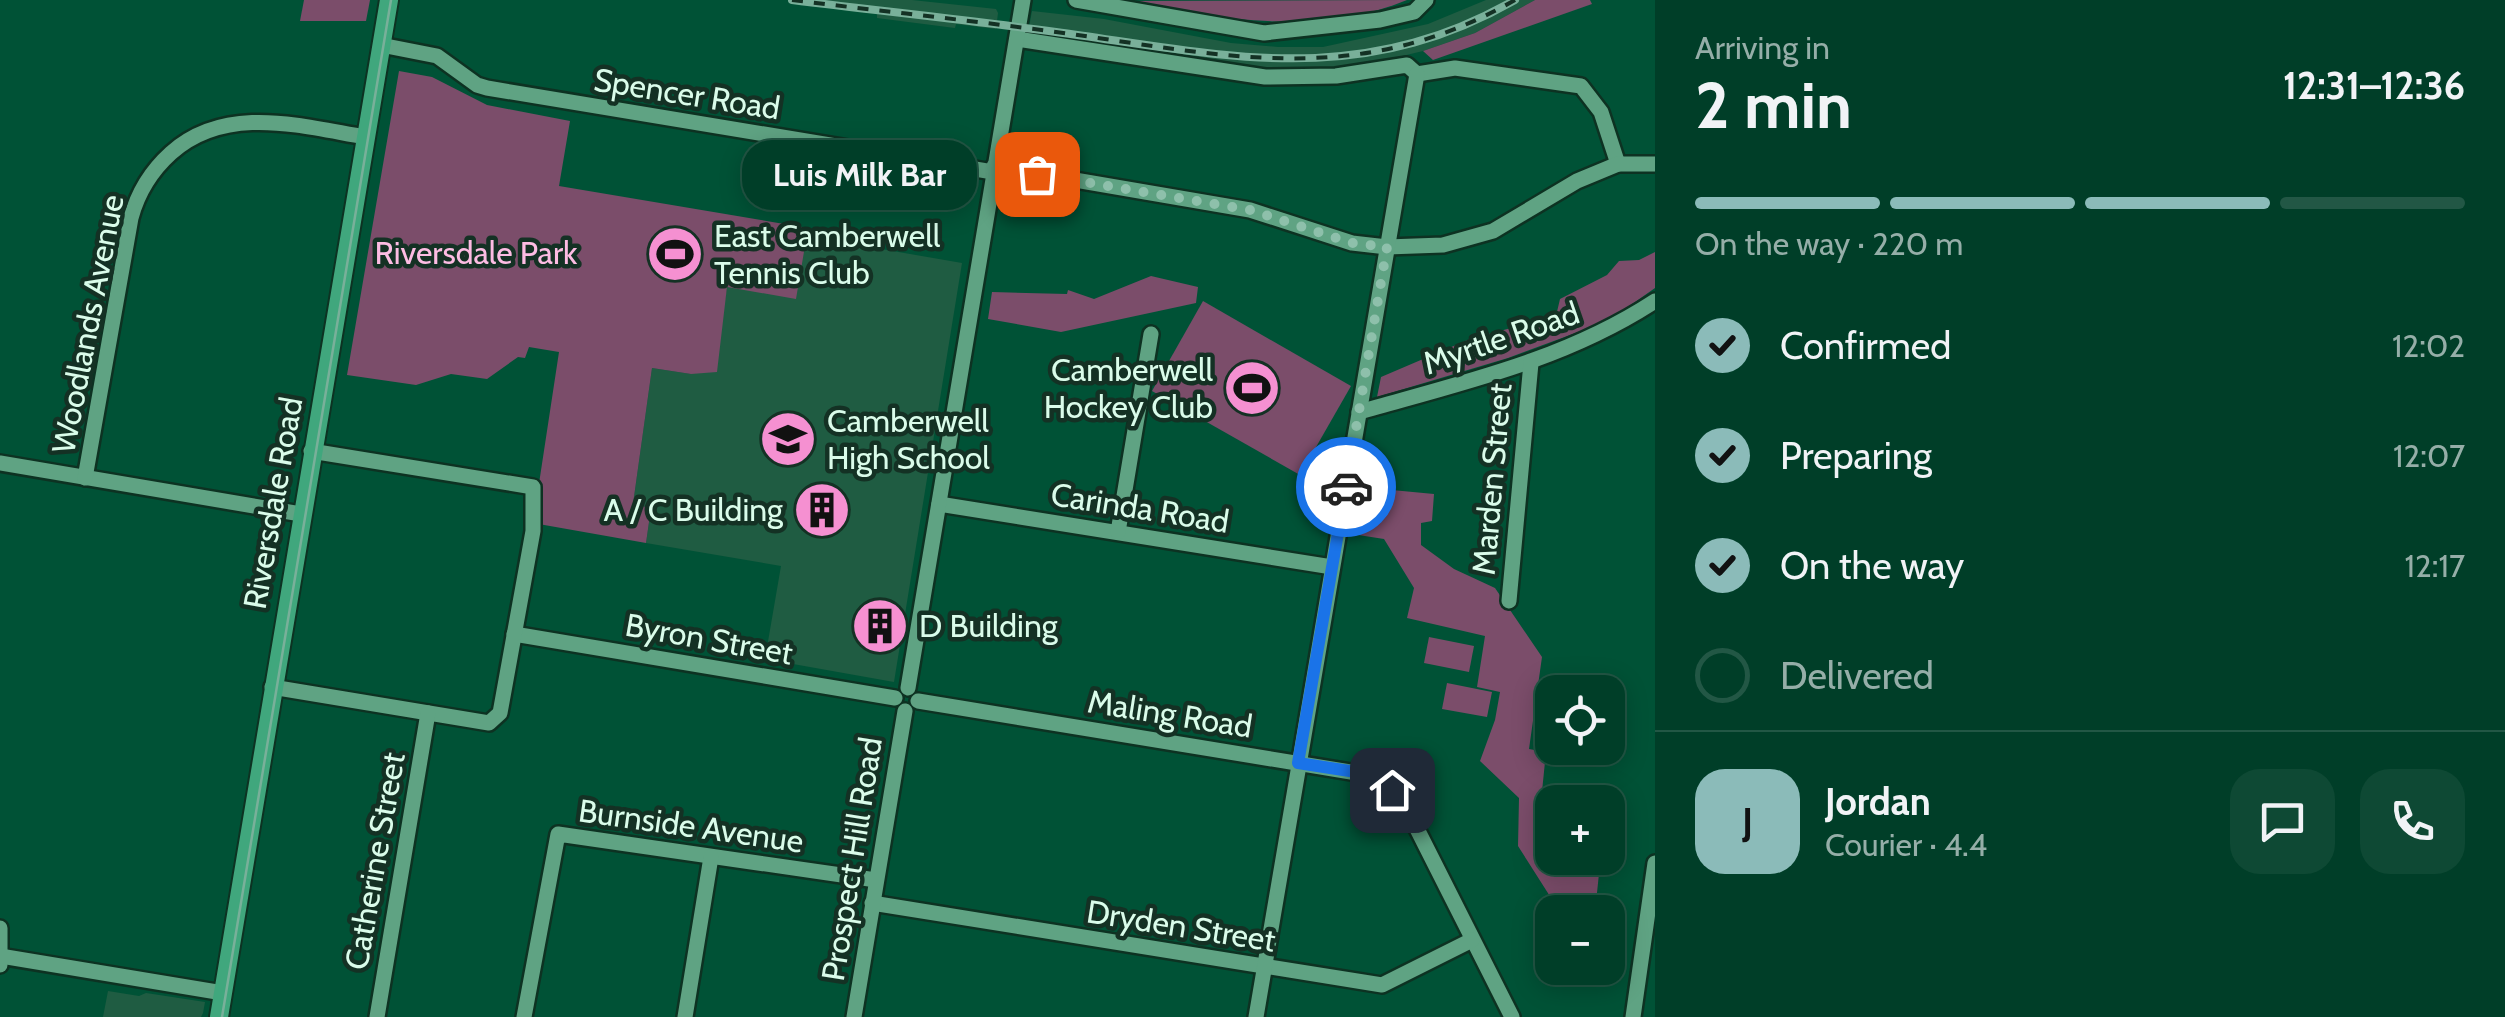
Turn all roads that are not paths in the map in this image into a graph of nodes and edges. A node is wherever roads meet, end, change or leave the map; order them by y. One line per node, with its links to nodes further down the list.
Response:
1 (388, 0): 6 (main road, Riversdale Road)
2 (1024, 0): 5 (street, Prospect Hill Road)
3 (1076, 0): 4 (street)
4 (1426, 0)
5 (1016, 40): 7 (street); 11 (street, Prospect Hill Road)
6 (381, 45): 8 (main road, Riversdale Road); 11 (street, Spencer Road)
7 (1417, 74): 9 (street); 12 (street)
8 (365, 136): 17 (main road, Riversdale Road); 19 (street, Woodlands Avenue)
9 (1618, 164): 10 (street, Spencer Road); 12 (street, Spencer Road)
10 (1655, 164)
11 (994, 169): 12 (street, Spencer Road); 20 (street, Prospect Hill Road)
12 (1387, 247): 16 (street)
13 (1655, 300): 15 (street, Myrtle Road)
14 (1151, 334): 22 (street)
15 (1530, 363): 16 (street, Myrtle Road); 24 (street, Marden Street)
16 (1359, 412): 23 (street)
17 (311, 450): 21 (main road, Riversdale Road); 25 (street)
18 (0, 463): 19 (street)
19 (85, 478): 21 (street)
20 (939, 504): 22 (street, Carinda Road); 27 (street, Prospect Hill Road)
21 (301, 514): 26 (main road, Riversdale Road)
22 (1118, 532): 23 (street, Carinda Road)
23 (1332, 567): 29 (street)
24 (1509, 601)
25 (514, 634): 27 (street, Byron Street); 28 (street)
26 (272, 687): 28 (street); 39 (main road, Riversdale Road)
27 (907, 699): 29 (street, Maling Road); 32 (street, Prospect Hill Road)
28 (428, 713): 41 (street, Catherine Street)
29 (1298, 763): 35 (street, Maling Road); 38 (street)
30 (712, 857): 32 (street, Burnside Avenue); 42 (street, Burnside Avenue); 43 (street)
31 (1655, 862): 47 (street)
32 (876, 880): 33 (street, Prospect Hill Road)
33 (872, 904): 38 (street, Dryden Street); 44 (street, Prospect Hill Road)
34 (0, 928): 36 (street)
35 (1472, 940): 38 (street, Dryden Street); 46 (street, Maling Road)
36 (1, 957): 37 (street); 39 (street)
37 (0, 964)
38 (1264, 967): 45 (street)
39 (223, 993): 40 (main road, Riversdale Road)
40 (219, 1017)
41 (376, 1017)
42 (524, 1017)
43 (685, 1017)
44 (854, 1017)
45 (1256, 1017)
46 (1512, 1017)
47 (1633, 1017)

